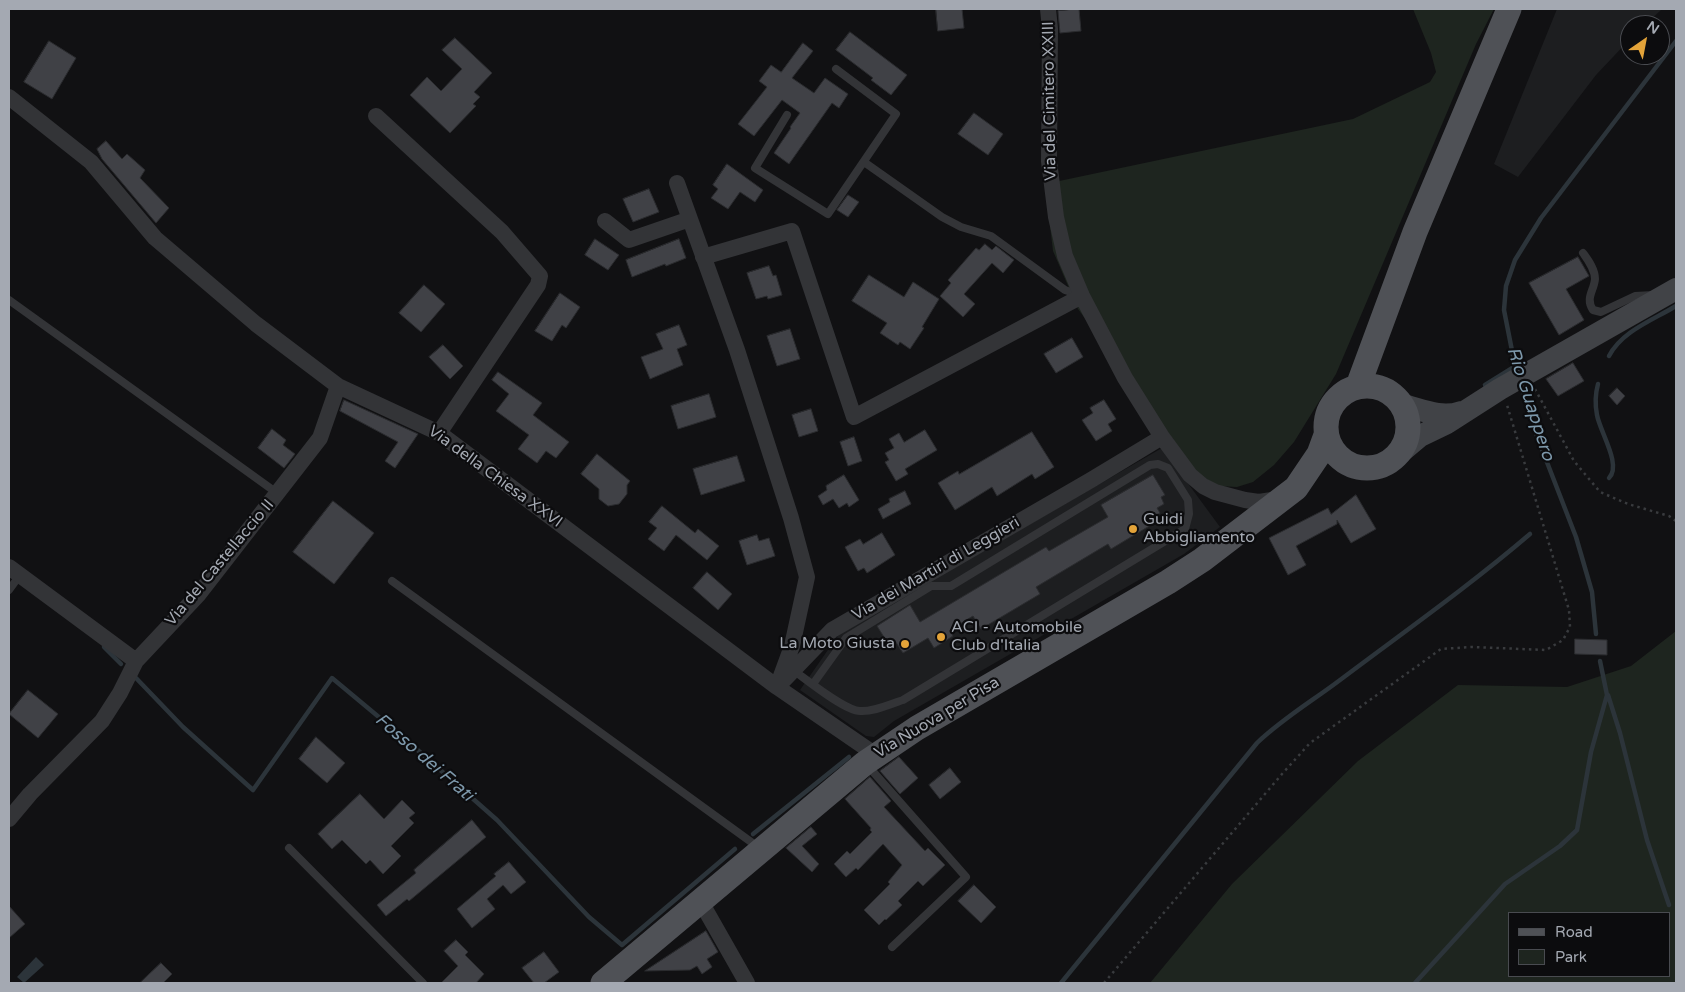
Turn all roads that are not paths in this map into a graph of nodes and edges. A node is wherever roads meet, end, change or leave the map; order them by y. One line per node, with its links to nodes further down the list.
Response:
1 (1048, 9): 14 (street, Via del Cimitero XXIII)
2 (1509, 9): 16 (main road)
3 (836, 70): 7 (lane)
4 (9, 96): 17 (street, Via della Chiesa XXVI)
5 (788, 115): 7 (lane)
6 (376, 116): 21 (street)
7 (864, 162): 14 (lane)
8 (676, 183): 9 (street)
9 (690, 219): 10 (street); 12 (street)
10 (606, 221)
11 (1583, 253): 13 (lane)
12 (703, 257): 14 (street); 38 (street)
13 (1667, 294): 20 (main road)
14 (1082, 296): 23 (street, Via del Cimitero XXIII)
15 (9, 300): 26 (lane)
16 (1383, 321): 18 (main road); 19 (main road)
17 (338, 386): 21 (street, Via della Chiesa XXVI); 26 (street, Via del Castellaccio II)
18 (1358, 386): 19 (main road); 22 (main road)
19 (1398, 400): 20 (main road); 24 (main road)
20 (1464, 410): 24 (main road)
21 (439, 433): 38 (street, Via della Chiesa XXVI)
22 (1326, 435): 25 (main road); 27 (main road)
23 (1162, 437): 27 (street, Via del Cimitero XXIII); 33 (street, Via dei Martiri di Leggieri)
24 (1401, 452): 25 (main road)
25 (1356, 467): 27 (main road)
26 (278, 493): 35 (street, Via del Castellaccio II)
27 (1289, 493): 39 (main road, Via Nuova per Pisa)
28 (9, 555): 32 (street)
29 (14, 571): 31 (lane); 32 (street)
30 (392, 581): 42 (lane)
31 (9, 590)
32 (87, 624): 35 (street)
33 (822, 639): 34 (lane); 36 (street, Via dei Martiri di Leggieri)
34 (837, 650): 37 (lane); 37 (lane)
35 (136, 661): 40 (street, Via del Castellaccio II)
36 (793, 670): 37 (lane); 38 (street, Via dei Martiri di Leggieri)
37 (813, 684)
38 (777, 687): 39 (street, Via della Chiesa XXVI)
39 (871, 759): 42 (main road, Via Nuova per Pisa); 44 (lane)
40 (9, 819)
41 (289, 848): 45 (lane)
42 (762, 850): 43 (main road, Via Nuova per Pisa)
43 (701, 902): 46 (main road, Via Nuova per Pisa); 47 (street)
44 (892, 947)
45 (423, 983)
46 (603, 983)
47 (747, 983)

